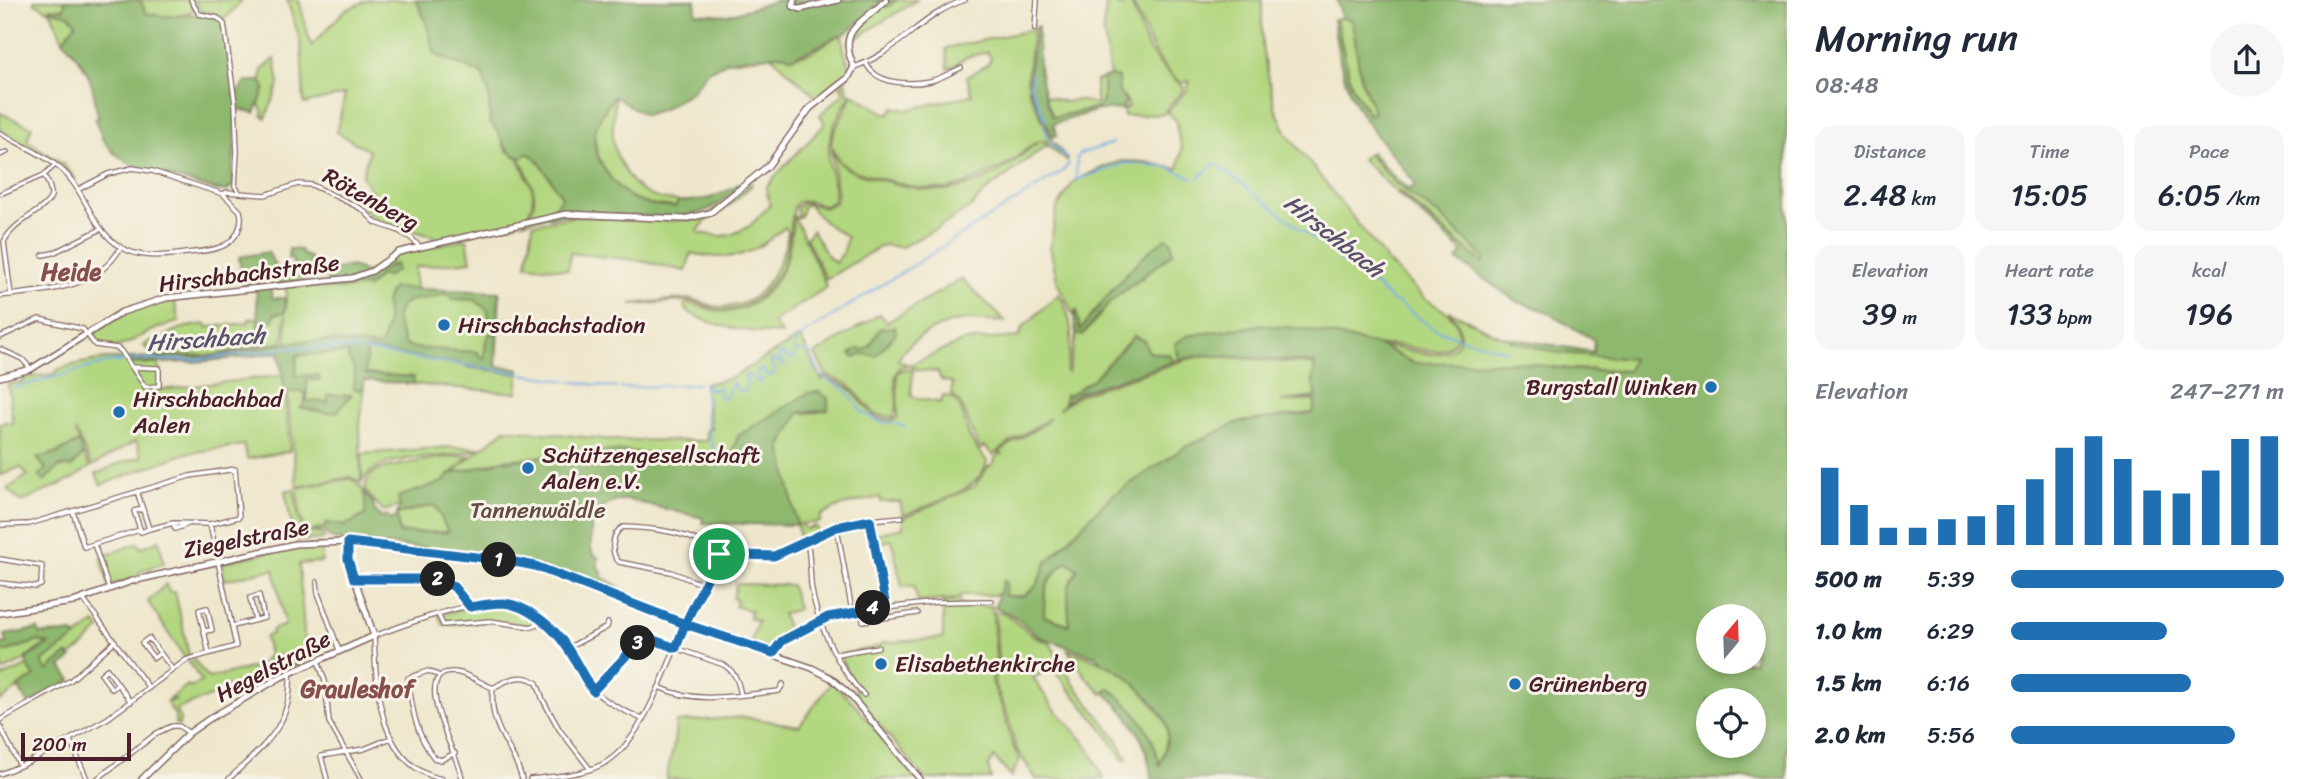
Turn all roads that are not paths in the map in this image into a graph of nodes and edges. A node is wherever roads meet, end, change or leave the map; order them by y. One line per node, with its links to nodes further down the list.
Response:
1 (191, 0): 16 (street)
2 (794, 0): 3 (street)
3 (838, 0)
4 (886, 0): 9 (street)
5 (965, 0): 8 (street)
6 (1037, 0): 7 (street)
7 (1035, 29)
8 (866, 63): 9 (street); 10 (street)
9 (854, 67): 22 (street)
10 (961, 68)
11 (0, 133): 14 (street)
12 (7, 152): 13 (street)
13 (0, 155)
14 (55, 166): 15 (street); 17 (street)
15 (44, 175): 19 (street); 25 (street)
16 (235, 186): 18 (street); 20 (street)
17 (79, 189): 18 (street, Rötenberg); 21 (street)
18 (225, 193): 20 (street, Rötenberg); 23 (street)
19 (0, 194)
20 (240, 194): 22 (street, Rötenberg)
21 (101, 229): 23 (street); 24 (street)
22 (420, 247): 27 (street, Hirschbachstraße)
23 (120, 249): 25 (street)
24 (43, 255)
25 (11, 295): 26 (street)
26 (0, 296)
27 (86, 335): 28 (street); 30 (street); 31 (street, Hirschbachstraße)
28 (0, 337)
29 (0, 349): 31 (street)
30 (132, 367): 30 (street)
31 (31, 369): 32 (street, Hirschbachstraße)
32 (0, 377)
33 (136, 491): 34 (street); 35 (street); 38 (street)
34 (143, 509): 41 (street); 42 (street)
35 (73, 512): 39 (street); 47 (street)
36 (902, 517): 37 (street)
37 (870, 520): 40 (street); 59 (street)
38 (210, 524): 41 (street); 50 (street)
39 (1, 525)
40 (837, 527): 45 (street); 61 (street)
41 (149, 529): 42 (street)
42 (140, 530): 44 (street)
43 (108, 533): 44 (street)
44 (110, 539): 47 (street)
45 (807, 541): 48 (street); 67 (street)
46 (348, 542): 50 (street, Ziegelstraße); 51 (street); 69 (street, Ziegelstraße)
47 (96, 543): 55 (street)
48 (719, 554): 54 (street); 54 (street)
49 (0, 559): 53 (street)
50 (217, 560): 55 (street, Ziegelstraße); 70 (street)
51 (354, 579): 58 (street); 72 (street)
52 (317, 582): 77 (street)
53 (0, 583)
54 (704, 586): 69 (street)
55 (108, 589): 56 (street, Ziegelstraße)
56 (83, 599): 63 (street, Ziegelstraße); 73 (street)
57 (992, 601): 59 (street)
58 (470, 607): 64 (street, Hegelstraße); 66 (street, Hegelstraße)
59 (886, 607): 60 (street)
60 (861, 610): 61 (street); 62 (street)
61 (852, 611): 67 (street)
62 (917, 613)
63 (0, 614)
64 (438, 614): 66 (street); 72 (street, Hegelstraße)
65 (255, 620): 65 (street); 70 (street)
66 (541, 620): 75 (street, Hegelstraße)
67 (821, 621): 80 (street); 81 (street)
68 (608, 623): 75 (street)
69 (685, 624): 76 (street); 80 (street, Ziegelstraße)
70 (233, 626): 79 (street)
71 (204, 631): 71 (street); 79 (street)
72 (374, 636): 77 (street, Hegelstraße); 99 (street)
73 (115, 641): 89 (street); 96 (street)
74 (877, 647): 81 (street)
75 (568, 648): 91 (street, Hegelstraße)
76 (676, 648): 88 (street); 91 (street); 92 (street)
77 (339, 650): 82 (street, Hegelstraße)
78 (160, 653): 78 (street); 83 (street)
79 (209, 653): 83 (street)
80 (773, 653): 116 (street, Ziegelstraße)
81 (837, 654): 93 (street)
82 (318, 661): 84 (street, Hegelstraße); 101 (street)
83 (173, 670): 89 (street)
84 (290, 673): 98 (street, Hegelstraße); 109 (street)
85 (440, 676): 90 (street); 102 (street); 102 (street)
86 (118, 684): 86 (street); 94 (street)
87 (783, 684): 92 (street)
88 (659, 687): 92 (street); 95 (street)
89 (149, 688): 94 (street)
90 (493, 688): 104 (street); 114 (street)
91 (593, 691): 95 (street, Hegelstraße)
92 (741, 695)
93 (864, 695)
94 (131, 702): 100 (street)
95 (642, 719): 104 (street)
96 (0, 720)
97 (0, 726): 103 (street)
98 (189, 733): 107 (street); 108 (street, Hegelstraße)
99 (391, 738): 101 (street); 112 (street)
100 (70, 740): 103 (street); 106 (street)
101 (345, 752): 110 (street); 111 (street)
102 (455, 753): 113 (street)
103 (20, 766): 105 (street)
104 (590, 769): 115 (street)
105 (0, 774)
106 (87, 779)
107 (97, 779)
108 (142, 779)
109 (229, 779)
110 (327, 779)
111 (361, 779)
112 (442, 779)
113 (462, 779)
114 (522, 779)
115 (530, 779)
116 (920, 779)

